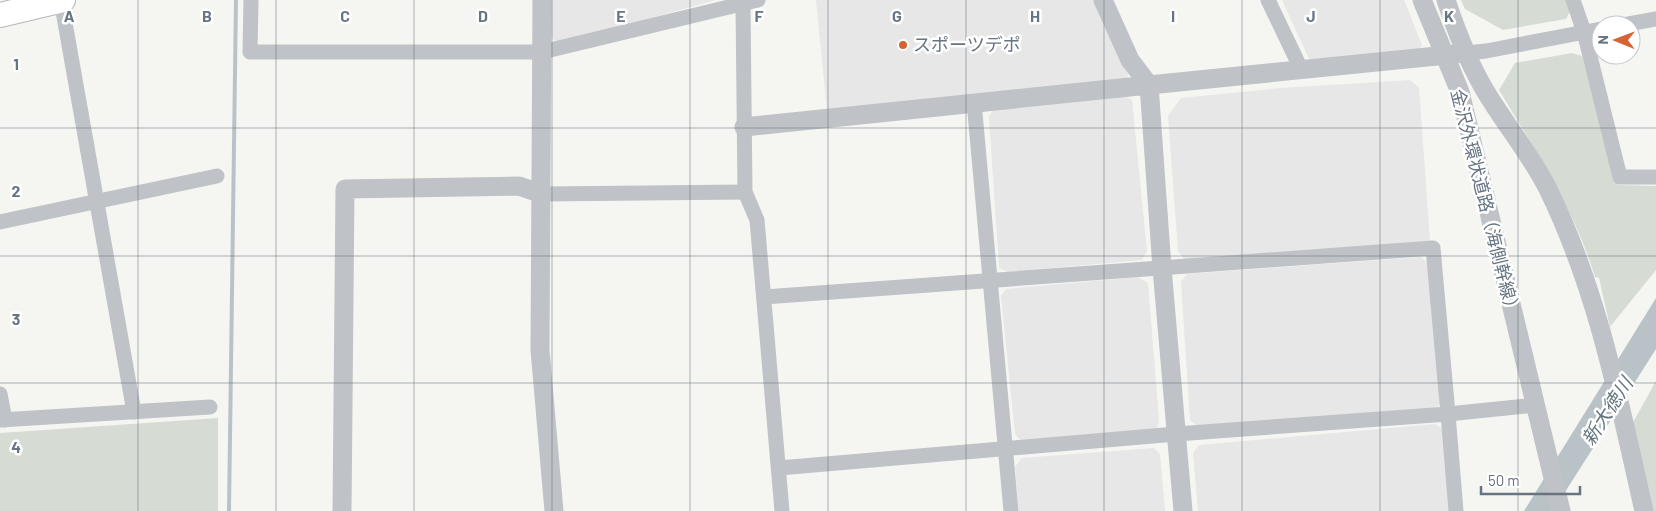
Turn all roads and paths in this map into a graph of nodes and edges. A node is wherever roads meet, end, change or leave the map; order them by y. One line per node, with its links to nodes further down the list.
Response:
1 (62, 0): 11 (main road); 27 (street)
2 (250, 0): 16 (street)
3 (542, 0): 16 (street)
4 (758, 0): 10 (street)
5 (1103, 0): 20 (street)
6 (1268, 0): 19 (street)
7 (1422, 0): 18 (street, 金沢外環状道路（海側幹線）)
8 (1446, 0): 17 (street, 金沢外環状道路（海側幹線）)
9 (1573, 0): 15 (street)
10 (743, 4): 16 (street); 22 (street)
11 (0, 15)
12 (1656, 20): 13 (street)
13 (1641, 22)
14 (1591, 31): 15 (street)
15 (1584, 32): 17 (street); 24 (street)
16 (542, 52): 26 (street)
17 (1466, 53): 18 (street); 48 (street, 金沢外環状道路（海側幹線）)
18 (1445, 55): 19 (street); 34 (street, 金沢外環状道路（海側幹線）)
19 (1302, 71): 20 (street)
20 (1149, 86): 21 (street); 29 (street)
21 (974, 102): 22 (street); 30 (street)
22 (744, 127): 25 (street)
23 (216, 176): 27 (street)
24 (1656, 177)
25 (745, 192): 26 (street); 31 (street)
26 (542, 194): 41 (street); 42 (street)
27 (98, 202): 28 (street); 35 (street)
28 (0, 222)
29 (1162, 268): 30 (street); 36 (street); 38 (street)
30 (989, 280): 31 (street); 39 (street)
31 (764, 296): 40 (street)
32 (0, 394): 37 (street)
33 (210, 407): 35 (street)
34 (1536, 407): 36 (street); 47 (street, 金沢外環状道路（海側幹線）)
35 (134, 412): 37 (street)
36 (1448, 414): 38 (street); 46 (street)
37 (2, 420)
38 (1176, 434): 39 (street); 45 (street)
39 (1006, 449): 40 (street); 44 (street)
40 (779, 468): 43 (street)
41 (342, 511)
42 (554, 511)
43 (782, 511)
44 (1011, 511)
45 (1183, 511)
46 (1456, 511)
47 (1561, 511)
48 (1644, 511)

